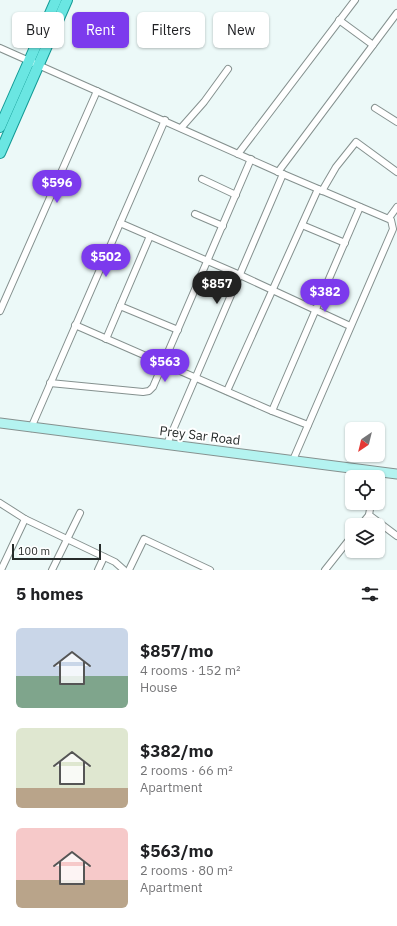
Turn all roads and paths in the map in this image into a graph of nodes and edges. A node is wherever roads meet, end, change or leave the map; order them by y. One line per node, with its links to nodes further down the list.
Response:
1 (56, 0): 8 (main road)
2 (67, 0): 8 (main road)
3 (355, 0): 5 (street)
4 (397, 13): 6 (street)
5 (339, 20): 6 (street); 17 (street)
6 (372, 45): 20 (street)
7 (0, 48): 8 (street)
8 (34, 63): 10 (street); 14 (main road); 16 (main road)
9 (228, 69): 15 (street)
10 (97, 91): 12 (street); 37 (street)
11 (375, 108): 13 (street)
12 (165, 120): 15 (street); 28 (street)
13 (397, 122)
14 (0, 127)
15 (181, 128): 17 (street)
16 (0, 153)
17 (238, 154): 18 (street)
18 (251, 159): 20 (street); 23 (street)
19 (397, 172): 22 (street)
20 (281, 173): 22 (street); 34 (street)
21 (202, 179): 23 (street)
22 (320, 190): 24 (street); 29 (street)
23 (236, 195): 30 (street)
24 (360, 207): 27 (street); 32 (street)
25 (397, 207): 27 (street)
26 (195, 214): 30 (street)
27 (389, 218): 40 (street)
28 (120, 223): 31 (street); 39 (street)
29 (302, 225): 32 (street); 35 (street)
30 (223, 226): 33 (street)
31 (150, 236): 33 (street); 36 (street)
32 (345, 243): 38 (street)
33 (208, 261): 34 (street); 41 (street)
34 (240, 275): 35 (street); 44 (street)
35 (273, 290): 38 (street); 46 (street)
36 (120, 306): 41 (street); 42 (street)
37 (0, 311)
38 (316, 311): 40 (street); 47 (street)
39 (75, 326): 42 (street); 45 (street)
40 (350, 326): 49 (street)
41 (178, 330): 43 (street)
42 (106, 339): 43 (street)
43 (163, 364): 44 (street); 45 (street)
44 (196, 378): 46 (street); 51 (street)
45 (50, 383): 50 (street)
46 (227, 391): 47 (street)
47 (272, 411): 49 (street)
48 (0, 423): 50 (main road, Prey Sar Road)
49 (308, 425): 52 (street)
50 (31, 428): 51 (main road, Prey Sar Road)
51 (167, 444): 52 (main road, Prey Sar Road)
52 (293, 460): 53 (main road, Prey Sar Road)
53 (352, 470)
54 (385, 474): 55 (main road, Prey Sar Road)
55 (397, 474)
56 (0, 503): 61 (street)
57 (370, 510): 59 (street)
58 (80, 513): 63 (street)
59 (369, 515): 60 (street); 62 (street)
60 (367, 518)
61 (25, 519): 63 (street); 66 (street)
62 (397, 536)
63 (68, 538): 65 (street); 67 (street)
64 (345, 544): 72 (street)
65 (104, 557): 68 (street); 69 (street)
66 (0, 570)
67 (52, 570)
68 (98, 570)
69 (124, 570)
70 (129, 570): 71 (street)
71 (210, 570)
72 (324, 570)

